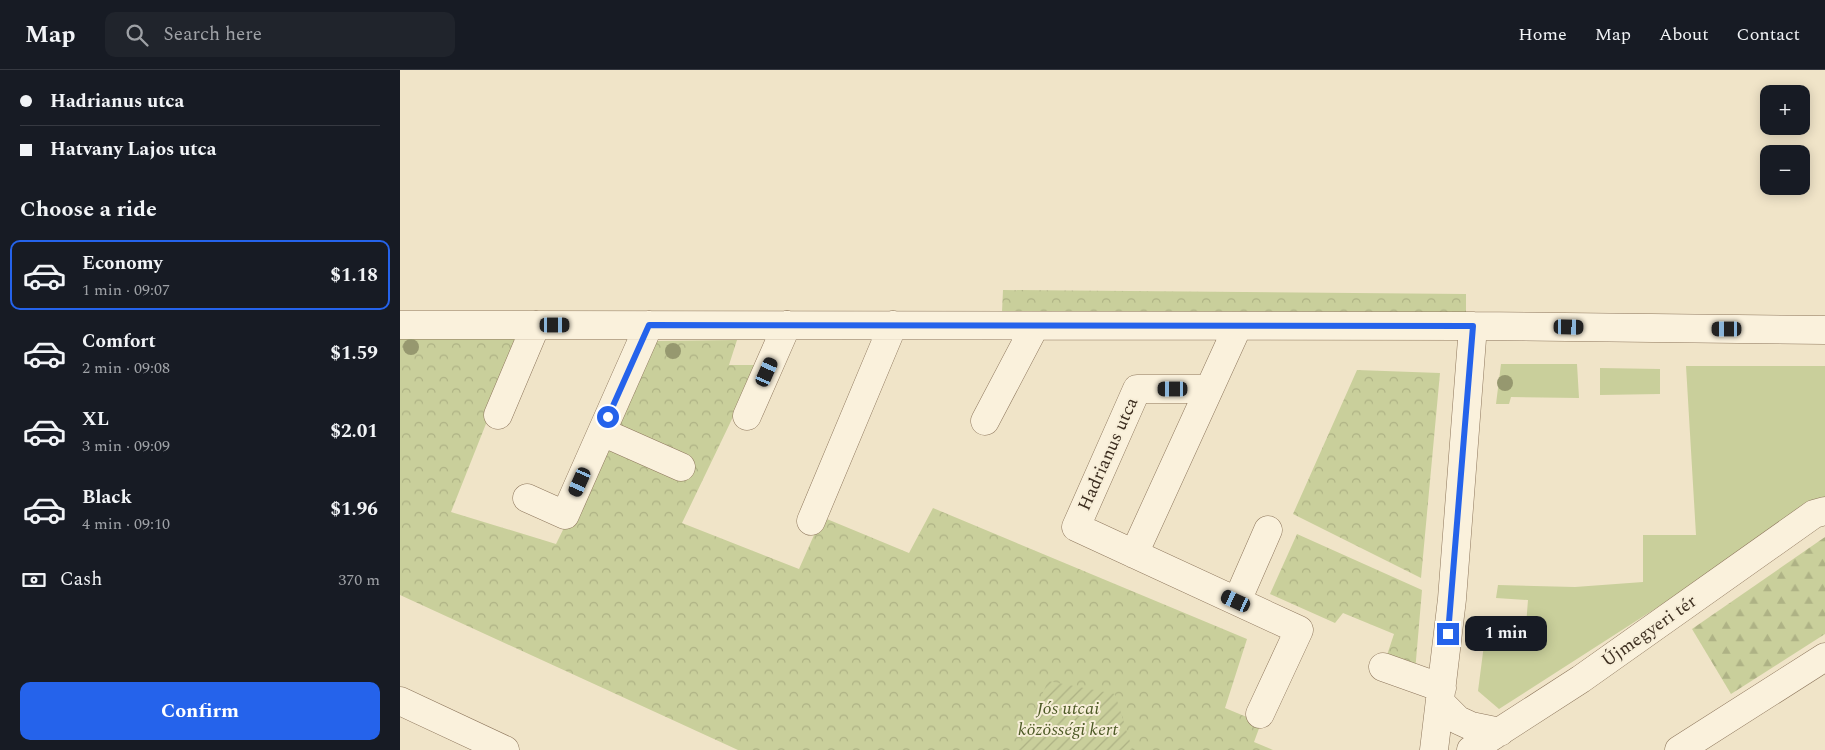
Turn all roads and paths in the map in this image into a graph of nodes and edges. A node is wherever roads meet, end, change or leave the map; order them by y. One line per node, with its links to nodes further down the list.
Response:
1 (400, 325): 2 (street)
2 (536, 325): 3 (street); 11 (street)
3 (649, 325): 4 (street); 14 (street)
4 (787, 325): 5 (street); 12 (street)
5 (892, 325): 6 (street); 18 (street)
6 (1036, 326): 7 (street); 13 (street)
7 (1238, 326): 8 (street); 10 (street)
8 (1473, 326): 9 (street); 24 (street)
9 (1825, 330)
10 (1209, 389): 20 (street); 20 (street, Hadrianus utca)
11 (498, 415)
12 (747, 416)
13 (985, 421)
14 (602, 432): 15 (street); 16 (street)
15 (681, 467)
16 (527, 498)
17 (1825, 511): 27 (street, Újmegyeri tér)
18 (811, 521)
19 (1268, 530): 21 (street)
20 (1134, 554): 21 (street, Hadrianus utca)
21 (1236, 601): 26 (street, Hadrianus utca)
22 (1825, 657): 31 (street)
23 (1383, 667): 24 (street)
24 (1441, 695): 27 (street); 29 (street)
25 (400, 702): 28 (street)
26 (1260, 714)
27 (1500, 732): 30 (street, Újmegyeri tér)
28 (505, 750)
29 (1434, 750)
30 (1471, 750)
31 (1679, 750)

